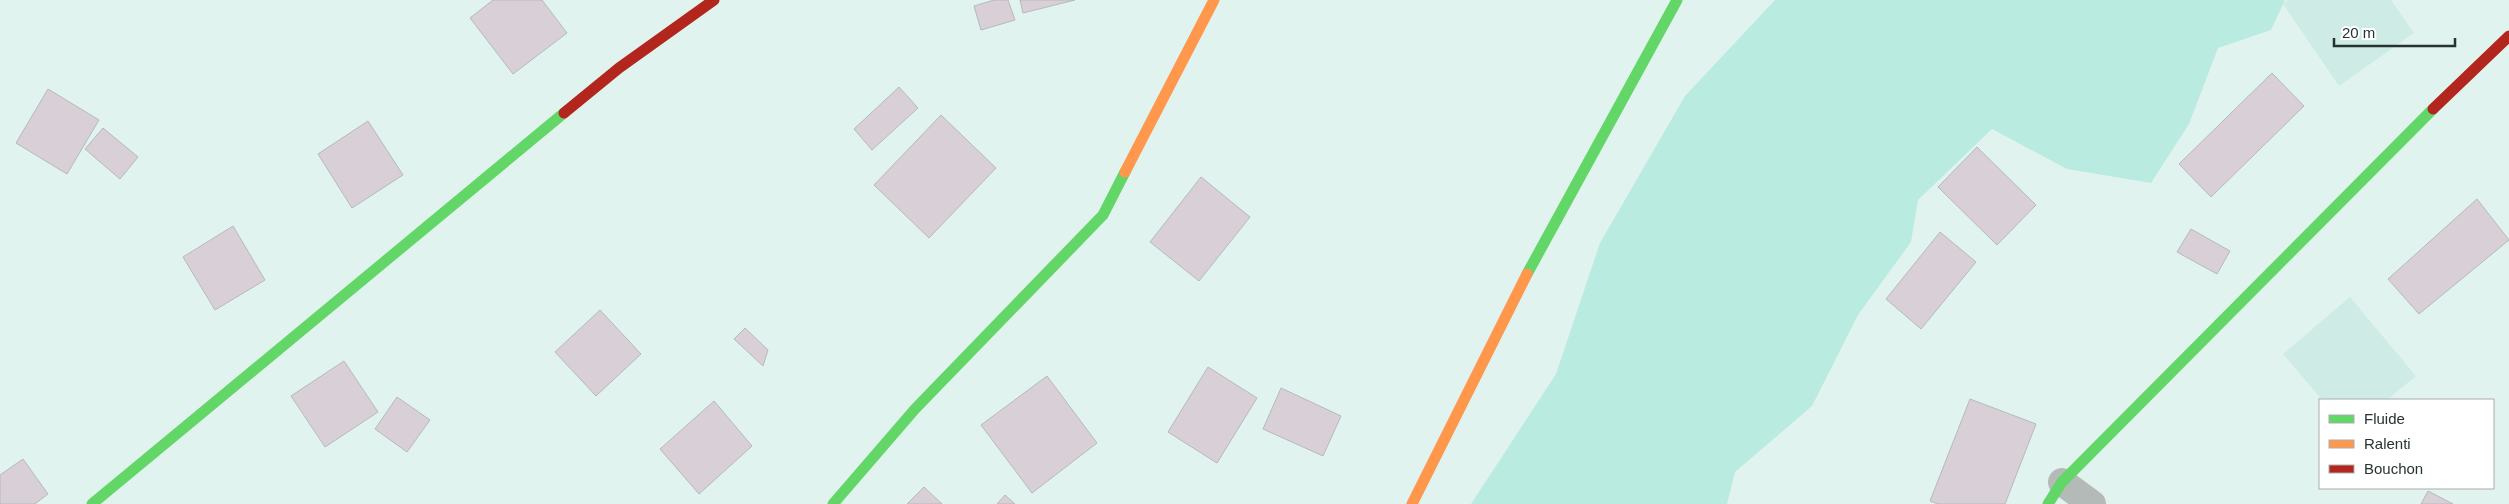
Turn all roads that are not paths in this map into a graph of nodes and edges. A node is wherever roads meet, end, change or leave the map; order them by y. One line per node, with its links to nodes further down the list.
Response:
1 (714, 0): 6 (street)
2 (1214, 0): 7 (street)
3 (1677, 0): 8 (street)
4 (2509, 36): 5 (street)
5 (2055, 493): 9 (street)
6 (92, 504)
7 (833, 504)
8 (1412, 504)
9 (2092, 504)

